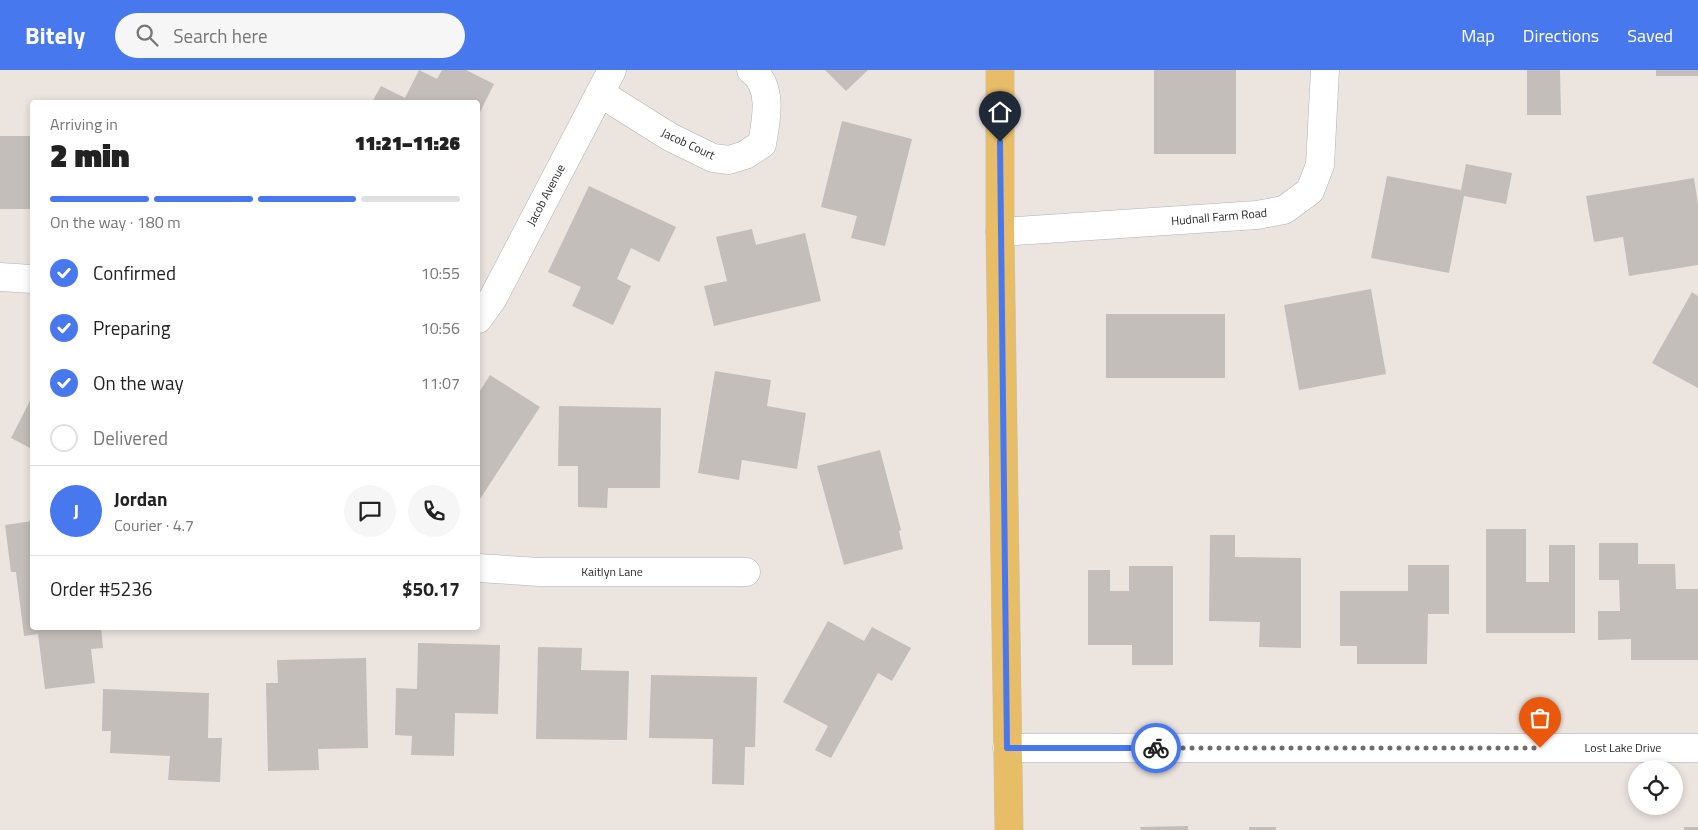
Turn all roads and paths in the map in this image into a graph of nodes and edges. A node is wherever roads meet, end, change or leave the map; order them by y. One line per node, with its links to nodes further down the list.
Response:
1 (752, 70): 4 (street, Jacob Court)
2 (1000, 70): 5 (main road)
3 (1325, 70): 5 (street, Hudnall Farm Road)
4 (606, 81): 8 (street, Jacob Avenue)
5 (1000, 232): 11 (main road)
6 (0, 277): 7 (street)
7 (30, 279)
8 (480, 316)
9 (480, 568): 10 (street, Kaitlyn Lane)
10 (746, 572)
11 (1007, 748): 12 (street, Lost Lake Drive); 13 (main road)
12 (1698, 748)
13 (1010, 830)

